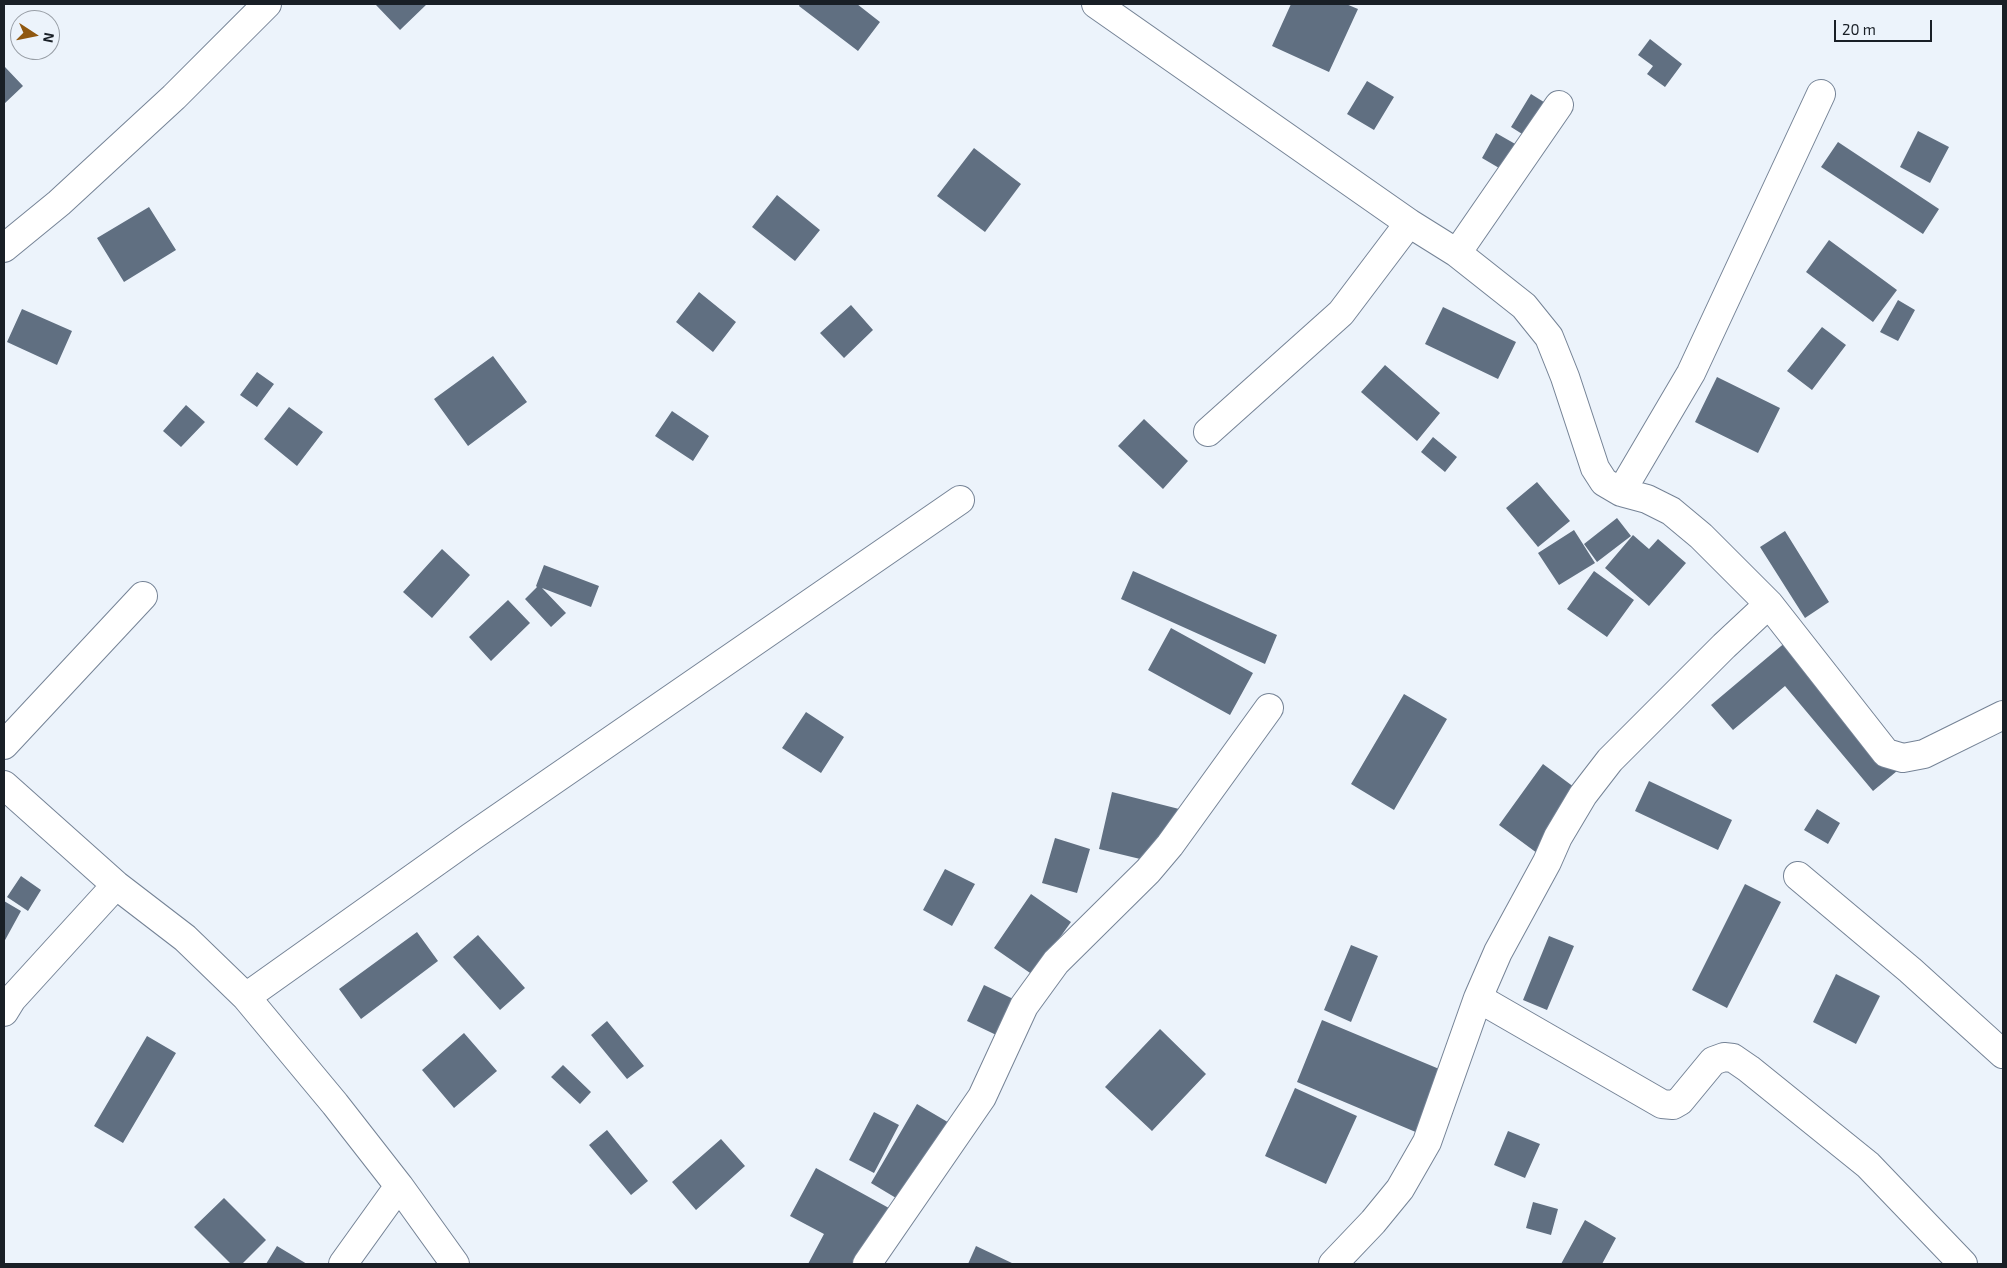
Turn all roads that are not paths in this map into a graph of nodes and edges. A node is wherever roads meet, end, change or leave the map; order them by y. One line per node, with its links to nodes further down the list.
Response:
1 (267, 4): 6 (street)
2 (1096, 4): 5 (street)
3 (1821, 94): 9 (street)
4 (1559, 105): 7 (street)
5 (1409, 223): 7 (street); 8 (street)
6 (4, 248)
7 (1457, 253): 9 (street)
8 (1208, 432)
9 (1621, 492): 12 (street)
10 (960, 500): 19 (street)
11 (142, 596): 15 (street)
12 (1769, 604): 14 (street); 20 (street)
13 (1268, 708): 26 (street)
14 (2003, 714)
15 (4, 745)
16 (4, 785): 18 (street)
17 (1798, 876): 22 (street)
18 (116, 885): 19 (street); 21 (street)
19 (246, 997): 23 (street)
20 (1478, 998): 27 (street); 28 (street)
21 (4, 1012)
22 (2003, 1054)
23 (399, 1186): 24 (street); 25 (street)
24 (343, 1264)
25 (454, 1264)
26 (867, 1264)
27 (1333, 1264)
28 (1963, 1264)

